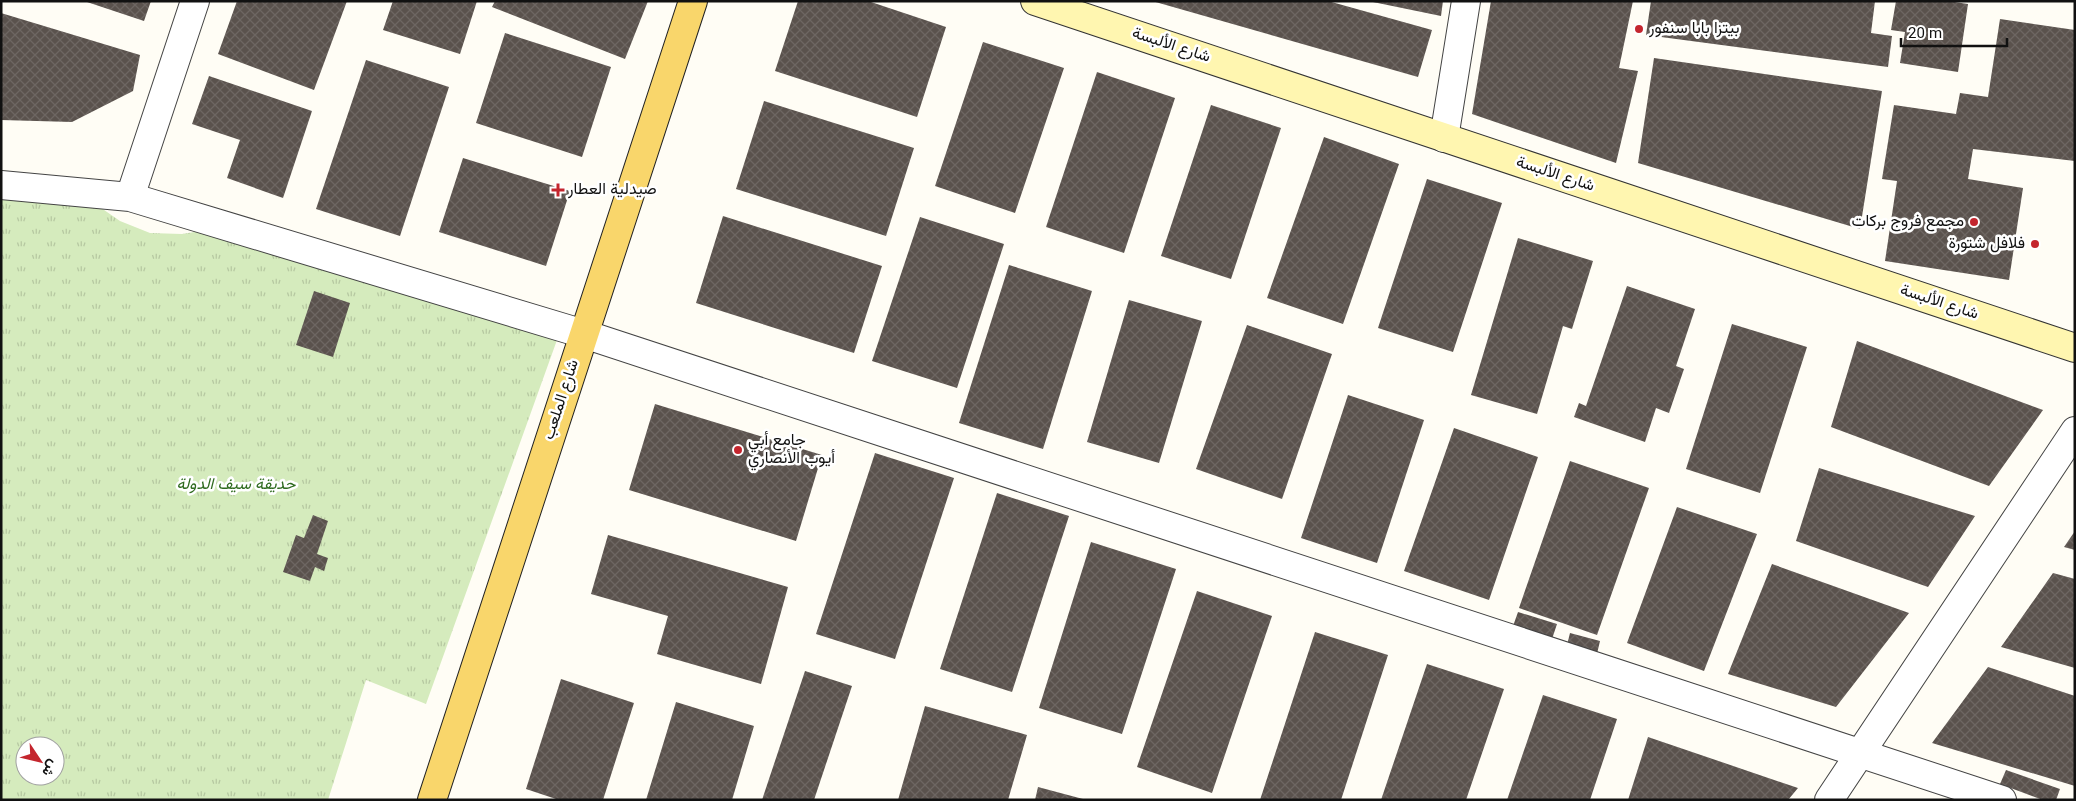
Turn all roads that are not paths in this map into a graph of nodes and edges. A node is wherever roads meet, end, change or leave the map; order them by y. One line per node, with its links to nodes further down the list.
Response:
1 (195, 1): 7 (street)
2 (693, 1): 8 (main road, شارع الملعب)
3 (1035, 1): 5 (main road, شارع الألبسة)
4 (1466, 1): 5 (street)
5 (1444, 138): 9 (main road, شارع الألبسة)
6 (1, 185): 7 (street)
7 (130, 197): 8 (street)
8 (584, 334): 11 (street); 12 (main road, شارع الملعب)
9 (2075, 348)
10 (2075, 431): 11 (street)
11 (1861, 752): 13 (street); 14 (street)
12 (432, 800)
13 (1829, 800)
14 (2002, 800)

